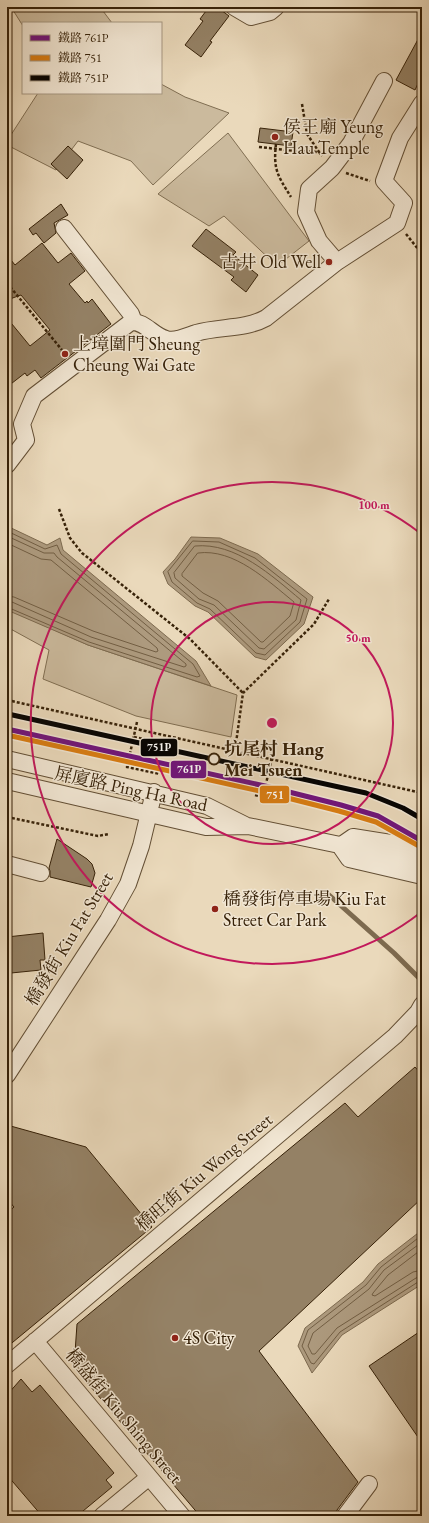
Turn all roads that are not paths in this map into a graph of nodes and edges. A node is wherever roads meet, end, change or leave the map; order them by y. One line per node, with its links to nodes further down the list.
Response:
1 (234, 7): 2 (street)
2 (276, 7)
3 (384, 81): 6 (street)
4 (422, 103): 6 (street)
5 (64, 228): 7 (street)
6 (337, 262): 7 (street)
7 (134, 322): 8 (street)
8 (7, 465)
9 (7, 759): 11 (street, 屏廈路 Ping Ha Road)
10 (7, 781): 12 (street, 屏廈路 Ping Ha Road)
11 (154, 792): 12 (street, 橋發街 Kiu Fat Street); 13 (street, 屏廈路 Ping Ha Road)
12 (149, 814): 13 (street, 屏廈路 Ping Ha Road); 21 (street, 橋發街 Kiu Fat Street)
13 (248, 826): 14 (street, 屏廈路 Ping Ha Road)
14 (340, 846): 15 (street); 16 (street, 屏廈路 Ping Ha Road); 19 (street)
15 (422, 848)
16 (422, 862)
17 (7, 864): 18 (street)
18 (41, 873)
19 (422, 876)
20 (420, 1011): 22 (street, 橋旺街 Kiu Wong Street)
21 (7, 1075)
22 (35, 1341): 23 (street, 橋旺街 Kiu Wong Street); 24 (street, 橋盛街 Kiu Shing Street)
23 (7, 1365)
24 (149, 1477): 26 (street); 27 (street, 橋盛街 Kiu Shing Street)
25 (369, 1484): 28 (street)
26 (102, 1516)
27 (182, 1516)
28 (345, 1516)

